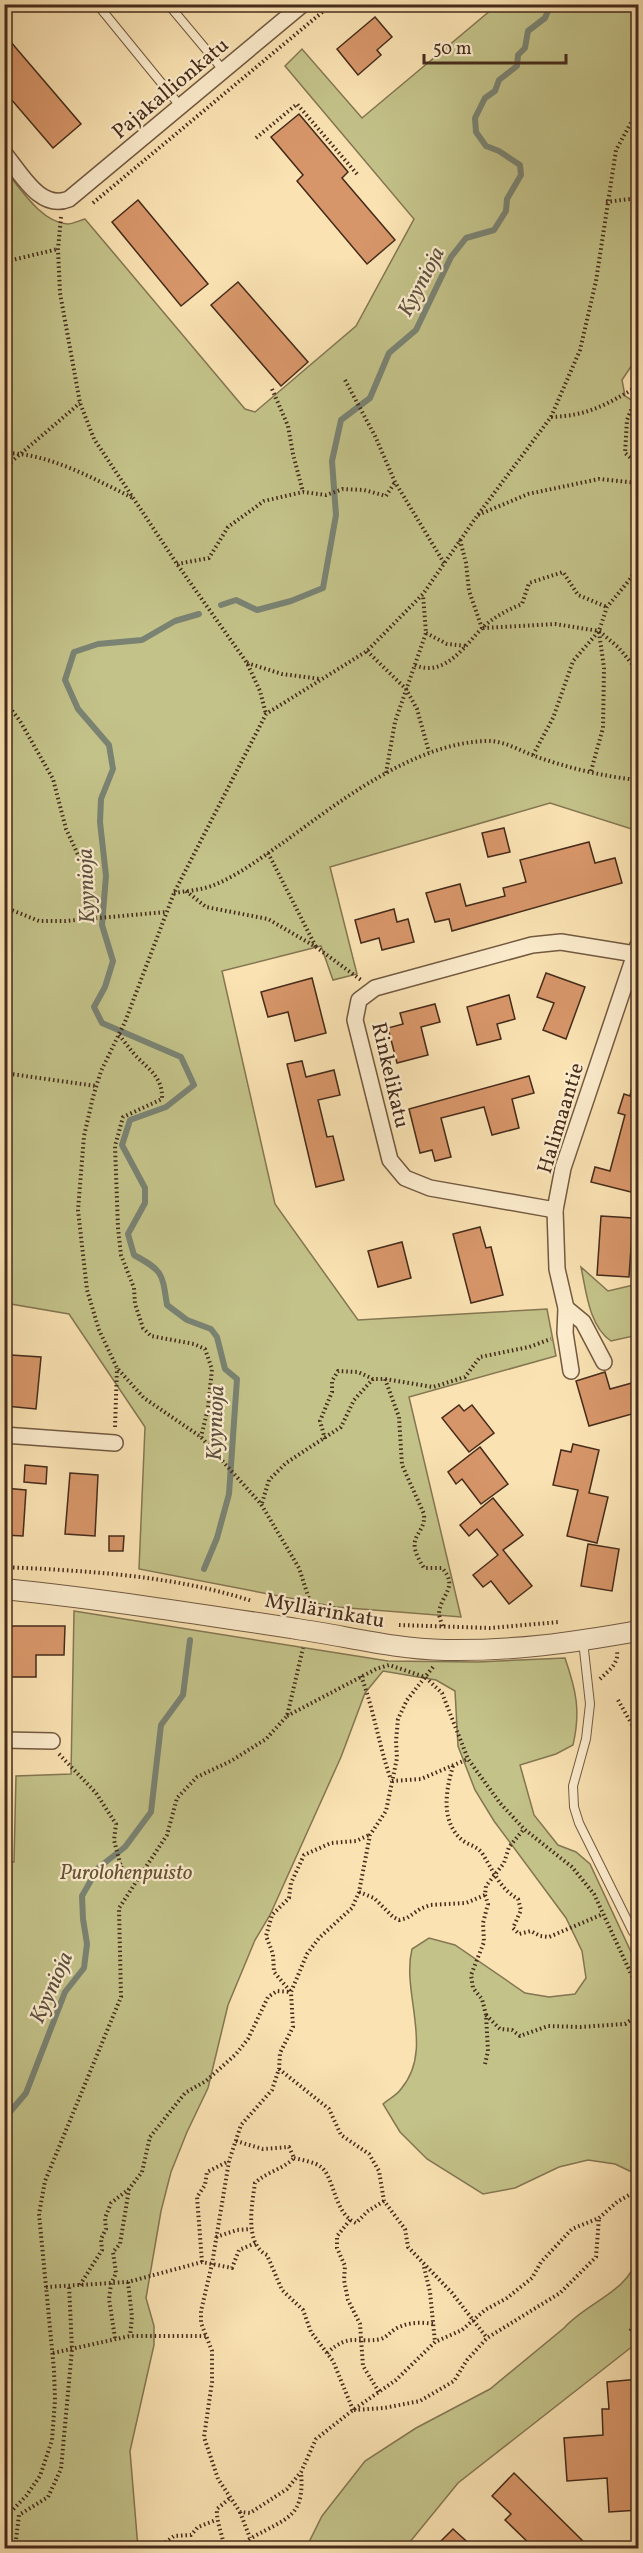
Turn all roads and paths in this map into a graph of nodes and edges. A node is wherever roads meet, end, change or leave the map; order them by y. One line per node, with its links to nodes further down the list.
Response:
1 (98, 4): 6 (lane)
2 (168, 4): 5 (lane)
3 (303, 4): 5 (street, Pajakallionkatu)
4 (332, 4): 14 (path)
5 (224, 71): 6 (street, Pajakallionkatu)
6 (181, 107): 12 (street, Pajakallionkatu)
7 (639, 110): 13 (path)
8 (256, 138): 10 (path)
9 (7, 160): 12 (street)
10 (357, 174)
11 (639, 198): 13 (path)
12 (62, 202): 15 (path)
13 (606, 202): 22 (path)
14 (90, 206)
15 (58, 249): 16 (path); 21 (path)
16 (4, 266)
17 (345, 380): 27 (path)
18 (639, 386): 22 (path)
19 (272, 389): 29 (path)
20 (639, 393): 25 (path)
21 (80, 403): 24 (path); 30 (path)
22 (551, 417): 31 (path)
23 (4, 453): 24 (path)
24 (22, 453): 26 (path); 30 (path)
25 (639, 464)
26 (4, 468)
27 (394, 482): 29 (path); 34 (path)
28 (639, 483): 31 (path)
29 (303, 492): 35 (path)
30 (135, 499): 35 (path)
31 (477, 516): 32 (path)
32 (460, 540): 34 (path); 38 (path)
33 (639, 562): 37 (path)
34 (444, 563): 36 (path)
35 (177, 564): 43 (path)
36 (423, 594): 40 (path); 42 (path)
37 (607, 607): 38 (path); 39 (path)
38 (482, 628): 39 (path); 41 (path)
39 (599, 631): 45 (path); 51 (path); 52 (path)
40 (426, 633): 41 (path); 44 (path)
41 (468, 646): 44 (path)
42 (367, 651): 46 (path); 47 (path)
43 (247, 663): 46 (path); 49 (path)
44 (414, 665): 47 (path)
45 (639, 671)
46 (322, 679): 49 (path)
47 (406, 690): 50 (path); 53 (path)
48 (4, 699): 60 (path)
49 (266, 714): 57 (path)
50 (429, 752): 51 (path); 53 (path)
51 (533, 755): 52 (path)
52 (591, 771): 54 (path)
53 (386, 773): 55 (path)
54 (639, 780)
55 (268, 853): 56 (path); 61 (path)
56 (186, 891): 57 (path); 61 (path)
57 (174, 893): 59 (path)
58 (4, 907): 60 (path)
59 (166, 912): 60 (path); 64 (path)
60 (90, 919)
61 (316, 948): 63 (path)
62 (637, 950): 63 (street); 67 (street, Halimaantie)
63 (375, 988): 67 (street, Rinkelikatu)
64 (119, 1035): 66 (path); 76 (path)
65 (4, 1073): 66 (path)
66 (96, 1086): 71 (path)
67 (555, 1210): 68 (street, Halimaantie)
68 (566, 1308): 69 (street, Halimaantie); 70 (street)
69 (565, 1333): 72 (street, Halimaantie); 74 (path)
70 (604, 1362)
71 (117, 1368): 76 (path); 78 (path)
72 (571, 1371)
73 (373, 1379): 74 (path); 77 (path); 77 (path)
74 (385, 1379): 86 (path)
75 (4, 1435): 78 (street)
76 (201, 1437): 79 (path)
77 (326, 1439): 79 (path)
78 (114, 1443)
79 (261, 1504): 83 (path)
80 (4, 1568): 82 (path)
81 (4, 1589): 91 (street, Myllärinkatu)
82 (255, 1602)
83 (310, 1602)
84 (560, 1622): 87 (path)
85 (389, 1624): 86 (path)
86 (442, 1628): 87 (path)
87 (458, 1629): 91 (path)
88 (639, 1631): 89 (street, Myllärinkatu)
89 (583, 1641): 91 (street, Myllärinkatu); 109 (lane)
90 (303, 1646): 95 (path)
91 (444, 1650): 93 (path)
92 (361, 1676): 93 (path); 95 (path); 101 (path)
93 (425, 1677): 99 (path); 101 (path)
94 (618, 1700): 96 (path)
95 (287, 1716): 105 (path)
96 (639, 1735)
97 (4, 1740): 98 (street)
98 (52, 1740): 105 (path)
99 (468, 1759): 100 (path); 102 (path)
100 (453, 1766): 101 (path); 104 (path)
101 (392, 1781): 103 (path)
102 (524, 1829): 104 (path); 108 (path)
103 (370, 1835): 106 (path); 111 (path)
104 (494, 1877): 107 (path); 108 (path)
105 (136, 1879): 134 (path)
106 (359, 1892): 107 (path); 111 (path)
107 (485, 1895): 112 (path)
108 (603, 1914): 110 (path)
109 (633, 1932)
110 (639, 1989)
111 (291, 1992): 115 (path); 119 (path)
112 (486, 2015): 113 (path); 114 (path)
113 (639, 2015)
114 (485, 2064)
115 (279, 2069): 116 (path); 121 (path)
116 (236, 2141): 117 (path); 118 (path)
117 (294, 2158): 123 (path); 124 (path)
118 (229, 2161): 125 (path); 127 (path)
119 (129, 2189): 131 (path); 133 (path)
120 (639, 2190): 122 (path)
121 (384, 2201): 123 (path); 129 (path)
122 (599, 2218): 135 (path); 142 (path)
123 (350, 2220): 143 (path)
124 (251, 2229): 125 (path); 126 (path)
125 (216, 2237): 128 (path)
126 (256, 2243): 128 (path); 147 (path)
127 (202, 2262): 128 (path); 130 (path)
128 (212, 2264): 140 (path)
129 (424, 2266): 135 (path); 136 (path)
130 (128, 2282): 131 (path); 139 (path)
131 (111, 2284): 133 (path); 141 (path)
132 (69, 2285): 133 (path); 134 (path); 145 (path)
133 (80, 2285)
134 (46, 2287): 146 (path)
135 (473, 2321): 142 (path); 144 (path)
136 (434, 2324): 143 (path); 144 (path)
137 (639, 2324): 138 (path)
138 (630, 2331)
139 (130, 2336): 140 (path); 141 (path)
140 (207, 2336): 151 (path)
141 (115, 2338): 145 (path)
142 (487, 2338): 149 (path)
143 (363, 2339): 147 (path); 148 (path)
144 (435, 2342): 148 (path)
145 (72, 2349): 146 (path); 156 (path)
146 (53, 2353): 153 (path)
147 (327, 2353): 149 (path)
148 (379, 2392): 149 (path)
149 (353, 2410): 150 (path)
150 (301, 2472): 152 (path); 155 (path)
151 (230, 2498): 152 (path); 154 (path)
152 (240, 2512): 155 (path)
153 (4, 2519)
154 (216, 2520): 157 (path); 158 (path)
155 (250, 2538): 159 (path)
156 (15, 2548)
157 (158, 2548)
158 (224, 2548)
159 (238, 2548)

